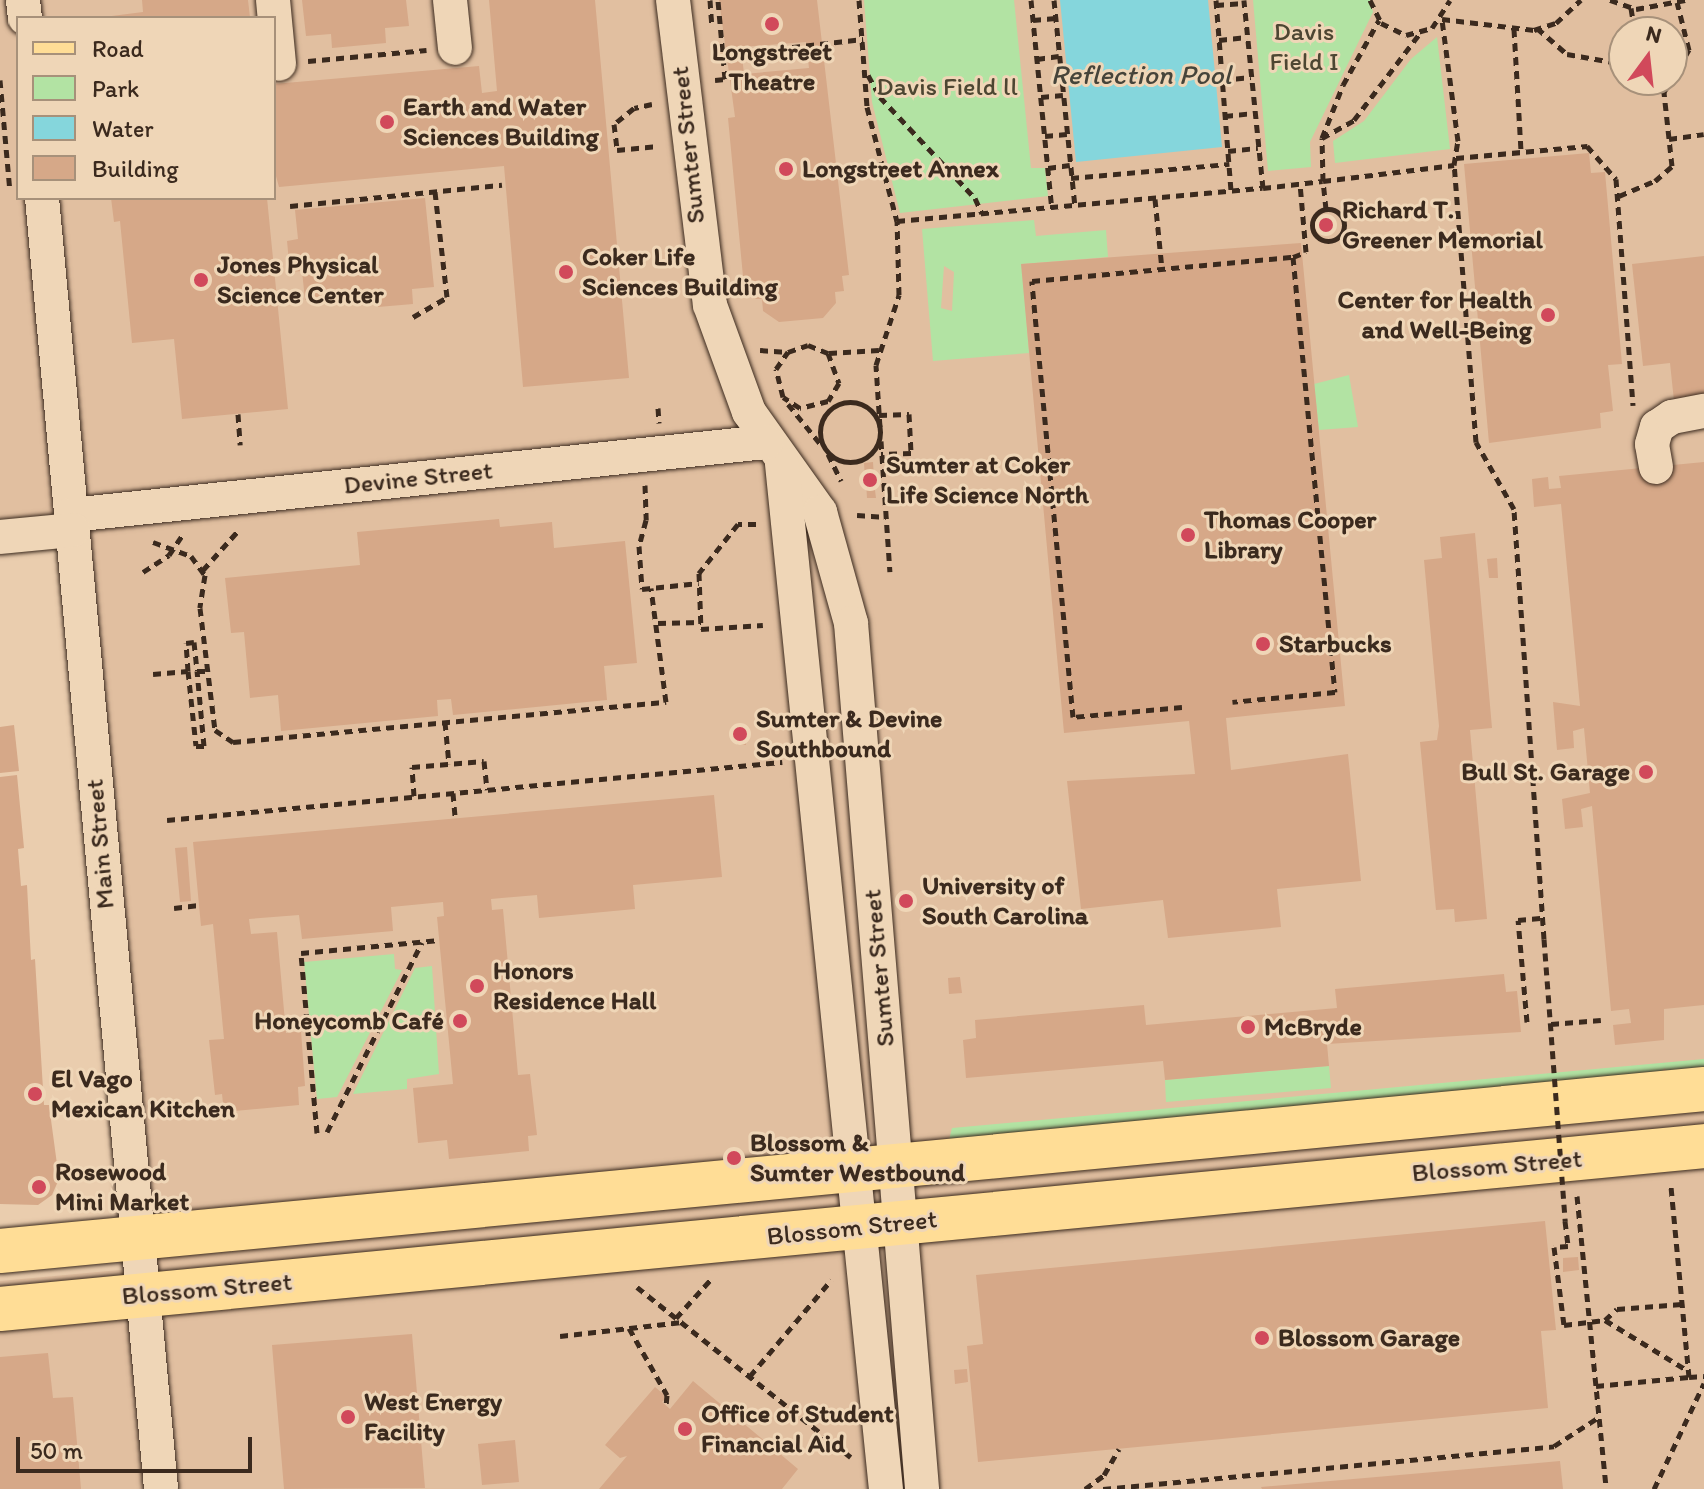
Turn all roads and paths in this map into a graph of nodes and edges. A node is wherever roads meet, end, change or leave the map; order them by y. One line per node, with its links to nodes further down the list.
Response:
1 (450, 0): 28 (street)
2 (673, 0): 91 (street, Sumter Street)
3 (718, 0): 29 (path)
4 (859, 0): 26 (path)
5 (1031, 0): 19 (path)
6 (1054, 0): 17 (path)
7 (1370, 0): 20 (path)
8 (1450, 0): 18 (path)
9 (1581, 0): 21 (path)
10 (1610, 0): 15 (path)
11 (1685, 0): 13 (path)
12 (1244, 2): 14 (path); 25 (path)
13 (1677, 2): 15 (path)
14 (1216, 3): 27 (path)
15 (1631, 8): 16 (path)
16 (1632, 16)
17 (1056, 18): 19 (path); 30 (path)
18 (1442, 19): 22 (path); 24 (path); 55 (path)
19 (1033, 20): 31 (path)
20 (1379, 20): 24 (path); 49 (path)
21 (1537, 28): 22 (path); 32 (path)
22 (1514, 29): 54 (path)
23 (276, 32): 33 (street)
24 (1420, 33): 49 (path)
25 (1247, 37): 27 (path); 35 (path)
26 (863, 39): 29 (path); 34 (path)
27 (1219, 40): 37 (path)
28 (455, 48): 33 (path)
29 (723, 55): 36 (path)
30 (1059, 56): 31 (path); 38 (path)
31 (1037, 59): 40 (path)
32 (1608, 61)
33 (279, 64)
34 (866, 71): 73 (path); 74 (path)
35 (1251, 77): 37 (path); 42 (path)
36 (714, 80)
37 (1222, 80): 43 (path)
38 (1063, 95): 40 (path); 46 (path)
39 (1664, 96): 50 (path)
40 (1041, 97): 48 (path)
41 (652, 104): 44 (path)
42 (1255, 113): 43 (path); 52 (path)
43 (1225, 116): 53 (path)
44 (615, 133): 45 (path); 51 (path)
45 (607, 134)
46 (1067, 134): 48 (path); 57 (path)
47 (1704, 134): 50 (path)
48 (1045, 136): 58 (path)
49 (1322, 138): 60 (path)
50 (1669, 139): 66 (path)
51 (658, 146)
52 (1258, 148): 53 (path); 63 (path)
53 (1228, 151): 56 (path)
54 (1521, 152): 55 (path); 66 (path)
55 (1455, 161): 60 (path); 127 (path)
56 (1229, 164): 59 (path); 65 (path)
57 (1070, 165): 58 (path); 59 (path)
58 (1048, 168): 71 (path)
59 (1071, 178): 70 (path)
60 (1323, 181): 61 (path); 72 (path)
61 (1300, 184): 63 (path); 75 (path)
62 (502, 185): 64 (path)
63 (1263, 188): 65 (path)
64 (435, 191): 69 (path); 77 (path)
65 (1231, 191): 67 (path)
66 (1619, 196): 86 (path)
67 (1155, 199): 70 (path); 76 (path)
68 (42, 200): 99 (street, Main Street)
69 (290, 206)
70 (1075, 207): 71 (path)
71 (1052, 209): 73 (path)
72 (1326, 209): 72 (path)
73 (982, 214): 74 (path)
74 (897, 221): 79 (path)
75 (1293, 257): 76 (path); 115 (path)
76 (1162, 269): 116 (path)
77 (413, 317)
78 (754, 348): 80 (path)
79 (880, 350): 81 (path); 85 (path)
80 (788, 352): 81 (path); 82 (path)
81 (828, 353): 82 (path)
82 (783, 397): 90 (path)
83 (1704, 411): 94 (street)
84 (238, 414): 89 (path)
85 (879, 415): 87 (path); 93 (path)
86 (1634, 416)
87 (880, 427): 88 (path); 90 (path)
88 (880, 437): 90 (path); 93 (path)
89 (240, 445)
90 (826, 450): 95 (path)
91 (774, 453): 92 (street, Devine Street); 118 (street, Sumter Street); 137 (street, Sumter Street)
92 (642, 454): 96 (street, Devine Street); 107 (path)
93 (881, 454): 98 (path)
94 (1656, 467)
95 (846, 491)
96 (180, 503): 99 (street, Devine Street); 103 (path)
97 (853, 505): 98 (path)
98 (886, 517): 105 (path)
99 (72, 523): 101 (street, Devine Street); 142 (street, Main Street)
100 (756, 524): 106 (path)
101 (0, 537)
102 (140, 540): 103 (path)
103 (177, 548): 104 (path); 113 (path)
104 (143, 572)
105 (890, 572)
106 (699, 583): 107 (path); 108 (path)
107 (651, 588): 109 (path)
108 (701, 622): 109 (path); 110 (path)
109 (658, 623): 117 (path)
110 (763, 625)
111 (188, 671): 112 (path); 112 (path); 114 (path)
112 (197, 671): 113 (path)
113 (207, 671): 117 (path)
114 (153, 674)
115 (1232, 702)
116 (1182, 707)
117 (445, 722): 119 (path)
118 (815, 759): 120 (path); 138 (street, Sumter Street)
119 (449, 764): 120 (path); 122 (path)
120 (487, 790): 121 (path)
121 (453, 793): 122 (path); 123 (path)
122 (414, 796): 124 (path)
123 (455, 818)
124 (167, 820)
125 (199, 905): 126 (path)
126 (174, 908)
127 (1543, 918): 131 (path); 132 (path, bridge)
128 (439, 940): 129 (path)
129 (422, 942): 134 (path); 135 (path)
130 (1601, 1020): 132 (path)
131 (1527, 1022)
132 (1551, 1024): 152 (path, bridge)
133 (1704, 1089): 137 (main road)
134 (327, 1132)
135 (317, 1133)
136 (1704, 1146): 141 (main road, Blossom Street)
137 (898, 1164): 138 (main road); 141 (street, Sumter Street)
138 (851, 1169): 141 (street, Sumter Street); 142 (main road)
139 (1671, 1184): 148 (path)
140 (1576, 1192): 152 (path)
141 (880, 1225): 147 (main road, Blossom Street); 165 (street, Sumter Street); 166 (street, Sumter Street)
142 (135, 1237): 143 (main road); 147 (street, Main Street)
143 (0, 1251)
144 (714, 1276): 150 (path)
145 (835, 1276): 156 (path)
146 (630, 1281): 150 (path)
147 (141, 1295): 149 (main road, Blossom Street); 164 (street, Main Street)
148 (1682, 1304): 151 (path); 155 (path)
149 (0, 1309)
150 (679, 1320): 153 (path); 156 (path)
151 (1605, 1320): 152 (path); 155 (path)
152 (1591, 1323): 159 (path)
153 (629, 1328): 154 (path); 160 (path)
154 (560, 1336)
155 (1688, 1374): 157 (path); 159 (path)
156 (750, 1376): 163 (path)
157 (1704, 1376)
158 (1704, 1383): 170 (path)
159 (1595, 1386): 161 (path)
160 (666, 1406)
161 (1599, 1417): 168 (path); 169 (path)
162 (1119, 1449): 167 (path)
163 (855, 1459)
164 (161, 1489)
165 (886, 1489)
166 (922, 1489)
167 (1085, 1489)
168 (1103, 1489)
169 (1606, 1489)
170 (1654, 1489)

